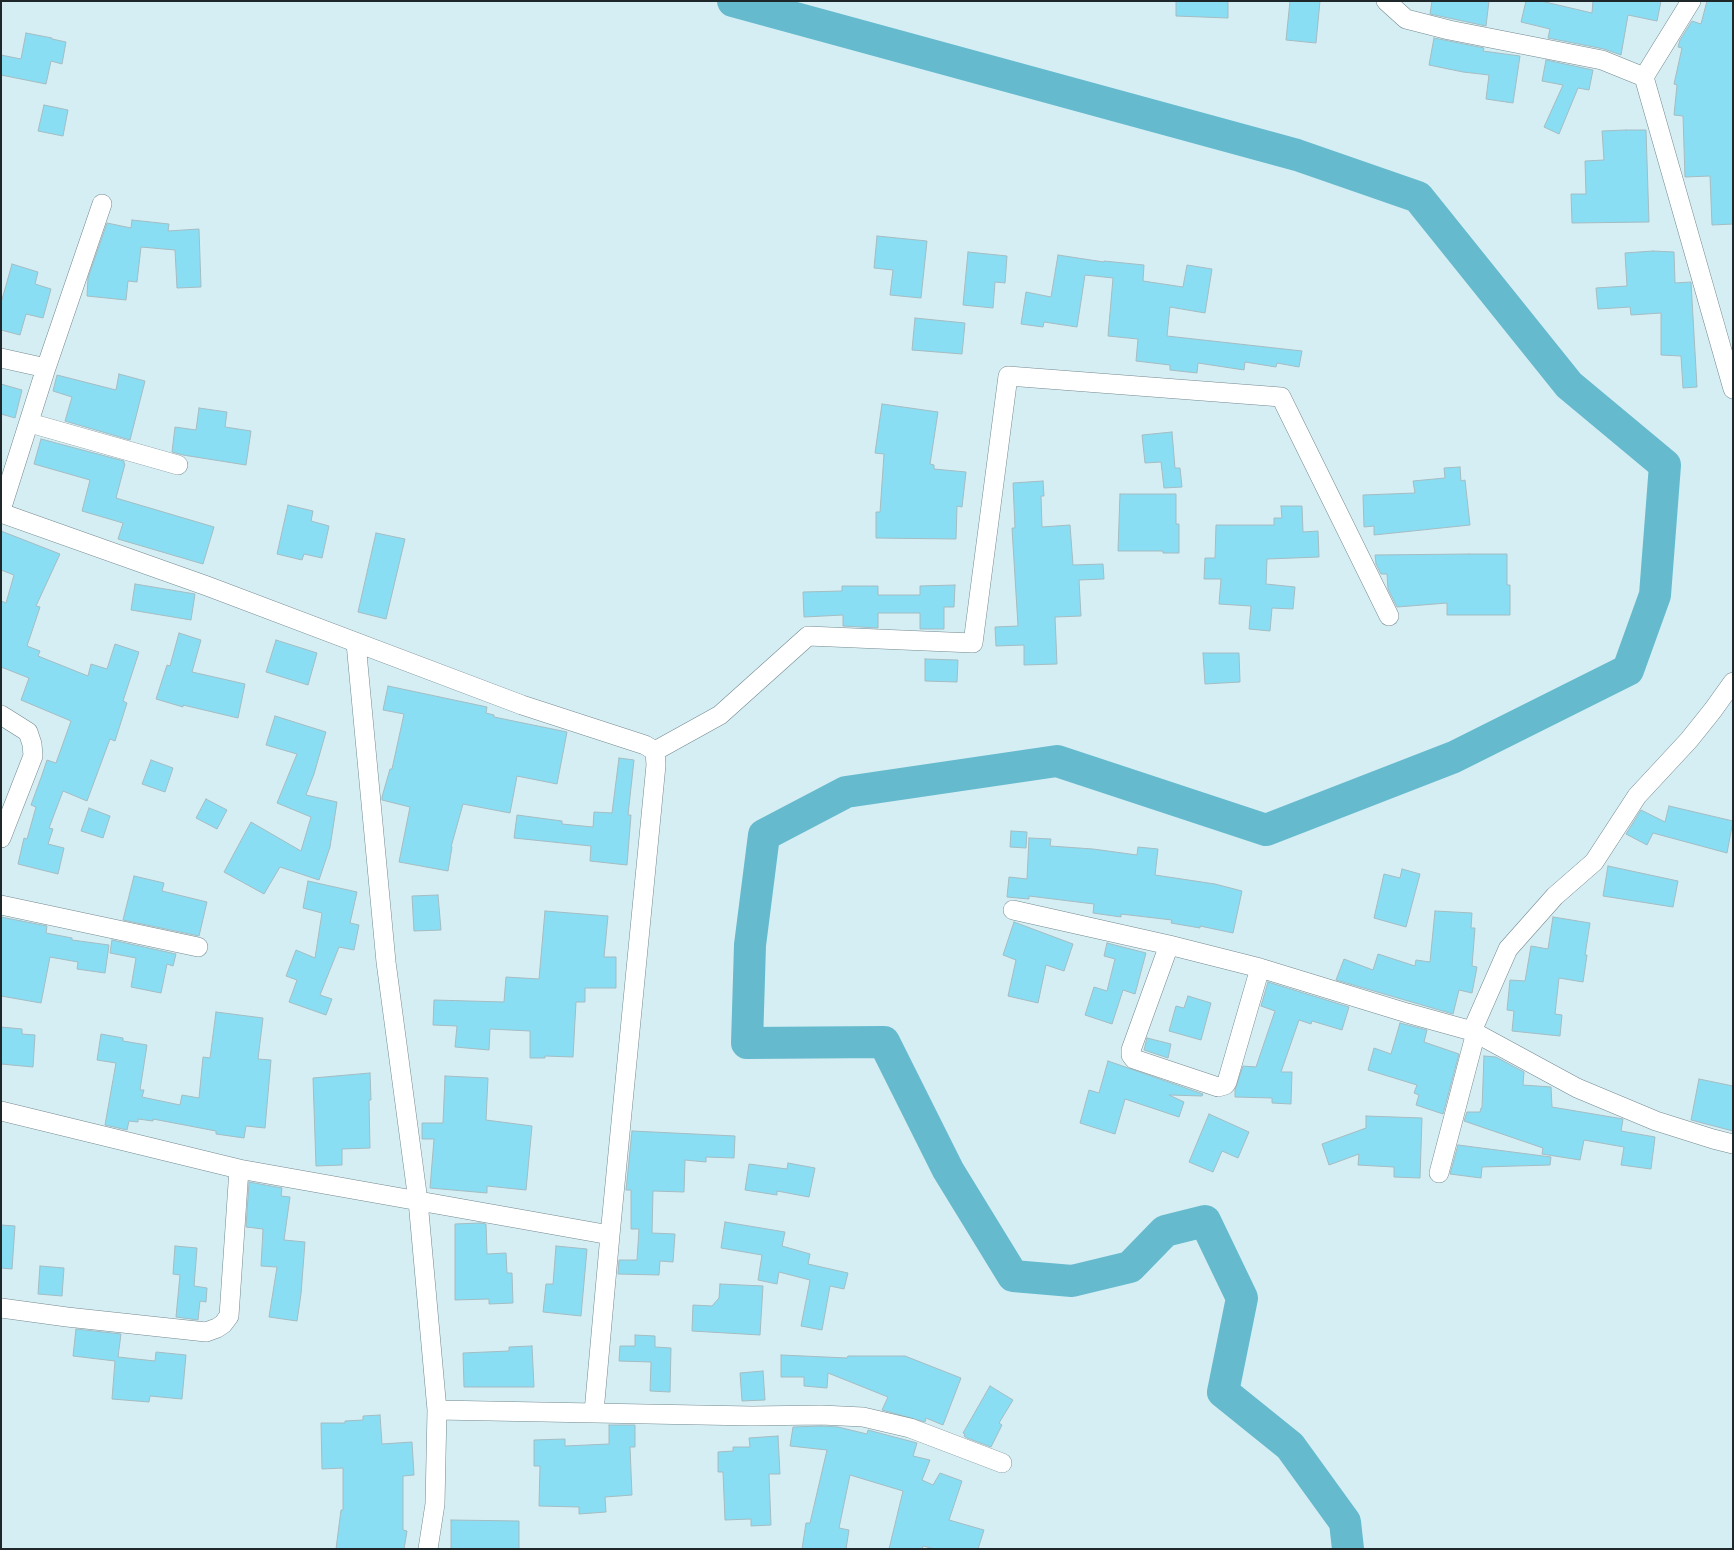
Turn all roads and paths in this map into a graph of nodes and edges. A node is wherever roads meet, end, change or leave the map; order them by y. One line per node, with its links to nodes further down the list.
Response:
1 (1386, 1): 3 (street)
2 (1691, 1): 3 (street)
3 (1644, 77): 7 (street)
4 (102, 204): 6 (street)
5 (1, 358): 6 (street)
6 (46, 368): 8 (street)
7 (1733, 389)
8 (30, 423): 9 (street); 10 (street)
9 (178, 465)
10 (1, 512): 12 (street)
11 (1390, 616): 15 (street)
12 (356, 643): 15 (street); 27 (street)
13 (1733, 682): 22 (street)
14 (1, 715): 16 (street)
15 (655, 751): 28 (street)
16 (1, 838)
17 (1, 905): 20 (street)
18 (1013, 910): 19 (street)
19 (1169, 945): 21 (street); 21 (street)
20 (198, 946)
21 (1260, 968): 22 (street)
22 (1474, 1032): 24 (street); 26 (street)
23 (1, 1111): 25 (street)
24 (1733, 1144)
25 (239, 1169): 27 (street); 29 (street)
26 (1440, 1173)
27 (418, 1201): 28 (street); 30 (street)
28 (610, 1236): 31 (street)
29 (1, 1308)
30 (437, 1410): 31 (street); 33 (street)
31 (594, 1412): 32 (street)
32 (1002, 1463)
33 (428, 1549)

